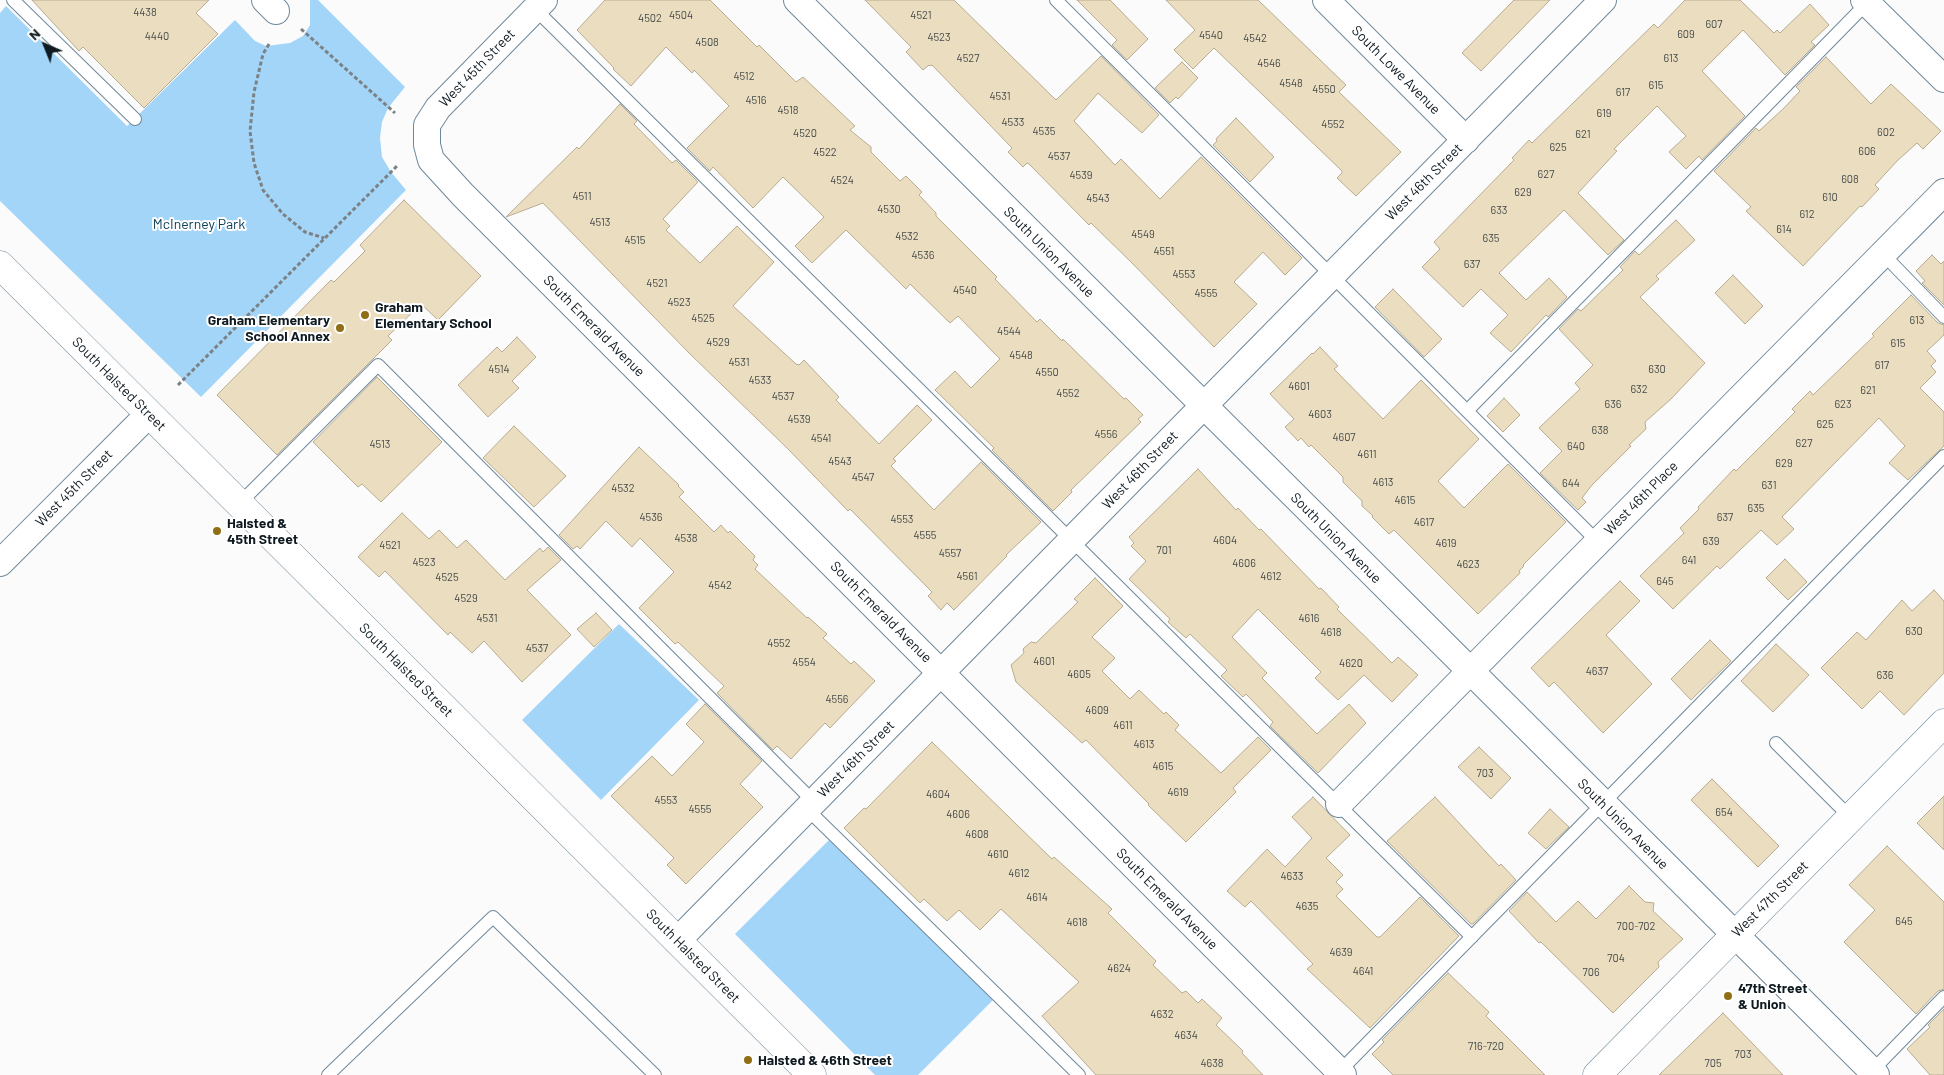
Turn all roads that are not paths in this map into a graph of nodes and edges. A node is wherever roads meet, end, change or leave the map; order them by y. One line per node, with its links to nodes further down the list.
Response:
1 (13, 0): 9 (lane)
2 (796, 0): 17 (street, South Union Avenue)
3 (1056, 0): 15 (lane)
4 (1326, 0): 10 (street, South Lowe Avenue)
5 (1599, 1): 10 (street, West 46th Street)
6 (1866, 1): 8 (street); 18 (lane)
7 (539, 5): 11 (street, West 45th Street); 22 (lane)
8 (1944, 79)
9 (134, 119)
10 (1466, 140): 15 (street, West 46th Street)
11 (427, 145): 26 (street, South Emerald Avenue)
12 (1944, 192): 13 (street, West 46th Place)
13 (1883, 254): 16 (lane); 23 (street, West 46th Place)
14 (0, 265): 19 (main road, South Halsted Street)
15 (1331, 276): 17 (street, West 46th Street); 18 (lane)
16 (1944, 317)
17 (1204, 406): 22 (street, West 46th Street); 25 (street, South Union Avenue)
18 (1467, 411): 23 (lane)
19 (149, 414): 21 (main road, South Halsted Street); 24 (street, West 45th Street)
20 (1944, 456): 30 (lane)
21 (239, 504): 31 (lane); 35 (main road, South Halsted Street)
22 (1072, 540): 26 (street, West 46th Street); 29 (lane)
23 (1598, 542): 25 (street, West 46th Place)
24 (0, 563)
25 (1470, 671): 29 (street, West 46th Place); 30 (street, South Union Avenue)
26 (941, 673): 31 (street, West 46th Street); 37 (street, South Emerald Avenue)
27 (1944, 723): 32 (main road, West 47th Street)
28 (1776, 743): 32 (lane)
29 (1339, 804): 34 (lane)
30 (1603, 804): 33 (street, South Union Avenue); 34 (lane)
31 (810, 805): 35 (street, West 46th Street); 42 (lane)
32 (1851, 818): 33 (main road, West 47th Street)
33 (1734, 935): 38 (street, South Union Avenue); 43 (main road, West 47th Street)
34 (1472, 937): 37 (lane)
35 (677, 940): 41 (main road, South Halsted Street)
36 (1944, 997): 38 (lane)
37 (1342, 1073)
38 (1871, 1074)
39 (328, 1075): 40 (lane)
40 (655, 1075)
41 (812, 1075)
42 (1079, 1075)
43 (1597, 1075)

